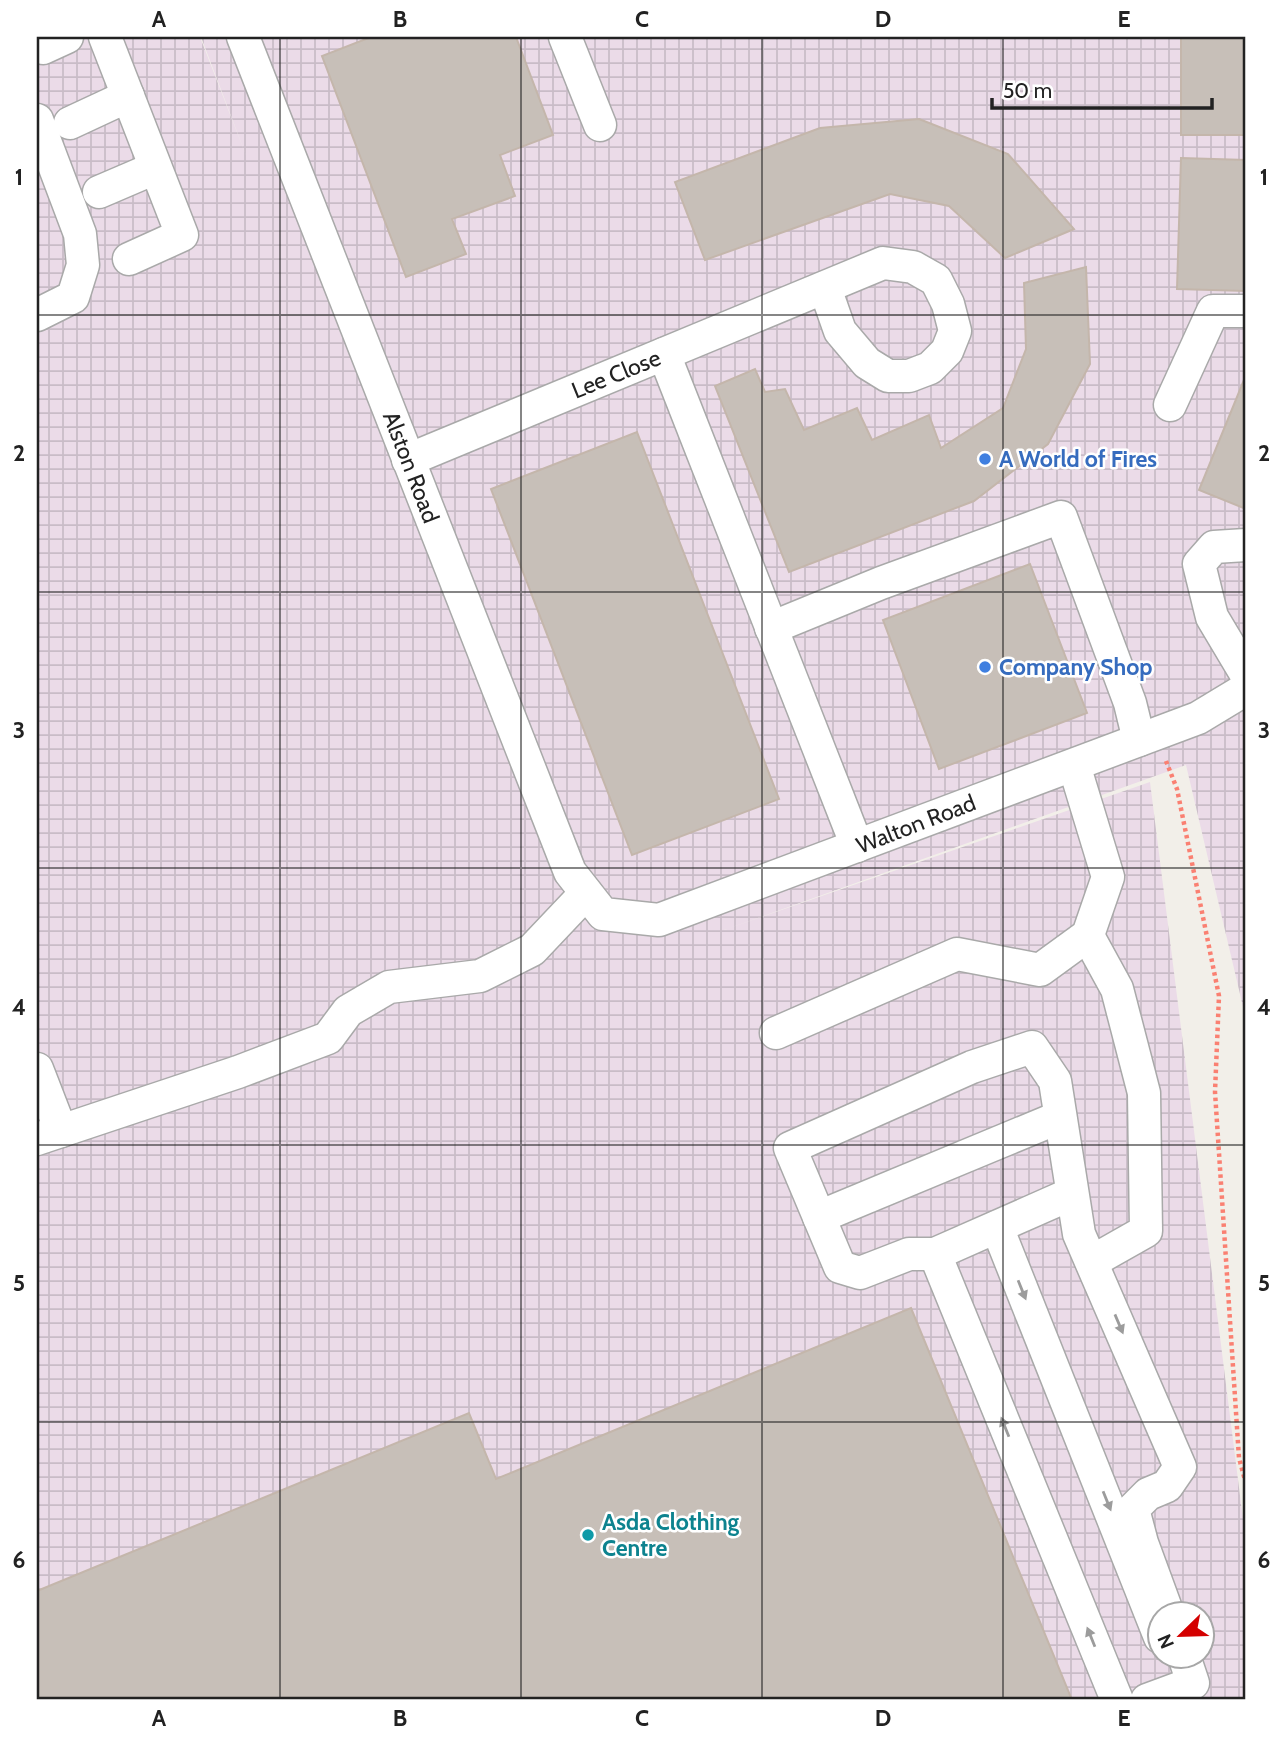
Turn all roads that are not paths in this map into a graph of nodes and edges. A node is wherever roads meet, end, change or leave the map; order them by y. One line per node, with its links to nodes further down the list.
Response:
1 (105, 37): 4 (street)
2 (243, 37): 16 (street, Alston Road)
3 (565, 37): 7 (street)
4 (128, 96): 6 (street); 8 (street)
5 (37, 120): 13 (street)
6 (70, 123)
7 (600, 125)
8 (155, 168): 9 (street); 10 (street)
9 (99, 192)
10 (129, 259)
11 (825, 288): 14 (street, Lee Close)
12 (1246, 311): 15 (street)
13 (37, 315)
14 (664, 354): 16 (street, Lee Close); 18 (street)
15 (1170, 405)
16 (408, 460): 24 (street, Alston Road)
17 (1246, 545): 19 (street)
18 (771, 628): 21 (street); 23 (street)
19 (1246, 674)
20 (1246, 689): 21 (street, Walton Road)
21 (1147, 737): 22 (street, Walton Road)
22 (1074, 765): 23 (street, Walton Road); 25 (street)
23 (856, 846): 24 (street, Walton Road)
24 (586, 893): 29 (street)
25 (1088, 936): 26 (street); 34 (street)
26 (776, 1033)
27 (37, 1069): 29 (street)
28 (1059, 1117): 30 (street); 31 (street); 31 (street)
29 (49, 1135)
30 (1071, 1194): 32 (street); 34 (street)
31 (819, 1217): 33 (street)
32 (997, 1227): 33 (street); 36 (street, one-way to 36)
33 (935, 1254): 38 (street, one-way to 33)
34 (1093, 1261): 35 (street, one-way to 35)
35 (1163, 1600)
36 (1146, 1602)
37 (1182, 1672): 39 (street)
38 (1117, 1700)
39 (1147, 1700)

